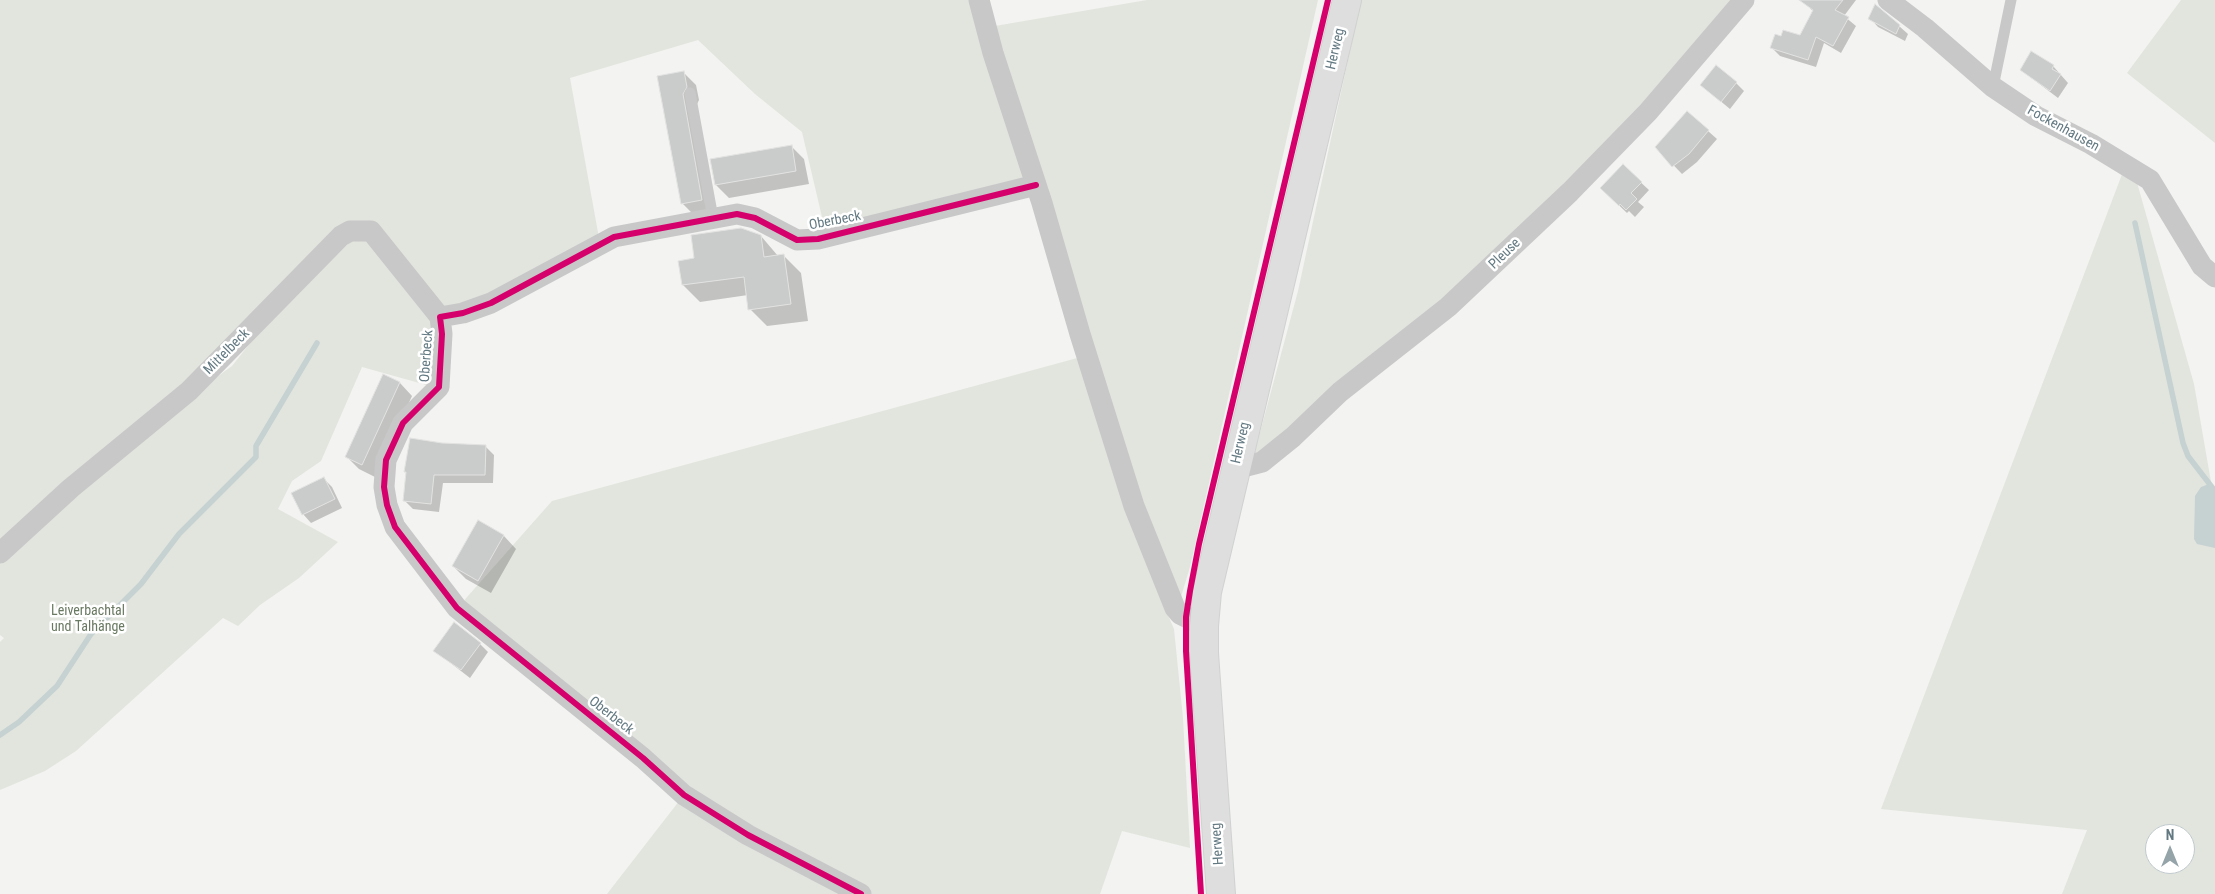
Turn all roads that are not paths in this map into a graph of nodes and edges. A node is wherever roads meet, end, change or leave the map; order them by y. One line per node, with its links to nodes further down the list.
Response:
1 (979, 0): 8 (street)
2 (1347, 0): 12 (main road, Herweg)
3 (1744, 0): 12 (street, Pleuse)
4 (1888, 0): 6 (street, Fockenhausen)
5 (2011, 0): 6 (lane)
6 (1993, 87): 10 (street, Fockenhausen)
7 (690, 93): 9 (lane)
8 (1036, 185): 9 (street, Oberbeck); 14 (street)
9 (713, 218): 11 (street, Oberbeck)
10 (2215, 278)
11 (440, 317): 13 (street, Mittelbeck); 15 (street, Oberbeck)
12 (1235, 469): 14 (main road, Herweg)
13 (0, 553)
14 (1204, 626): 16 (main road, Herweg)
15 (861, 894)
16 (1221, 894)

